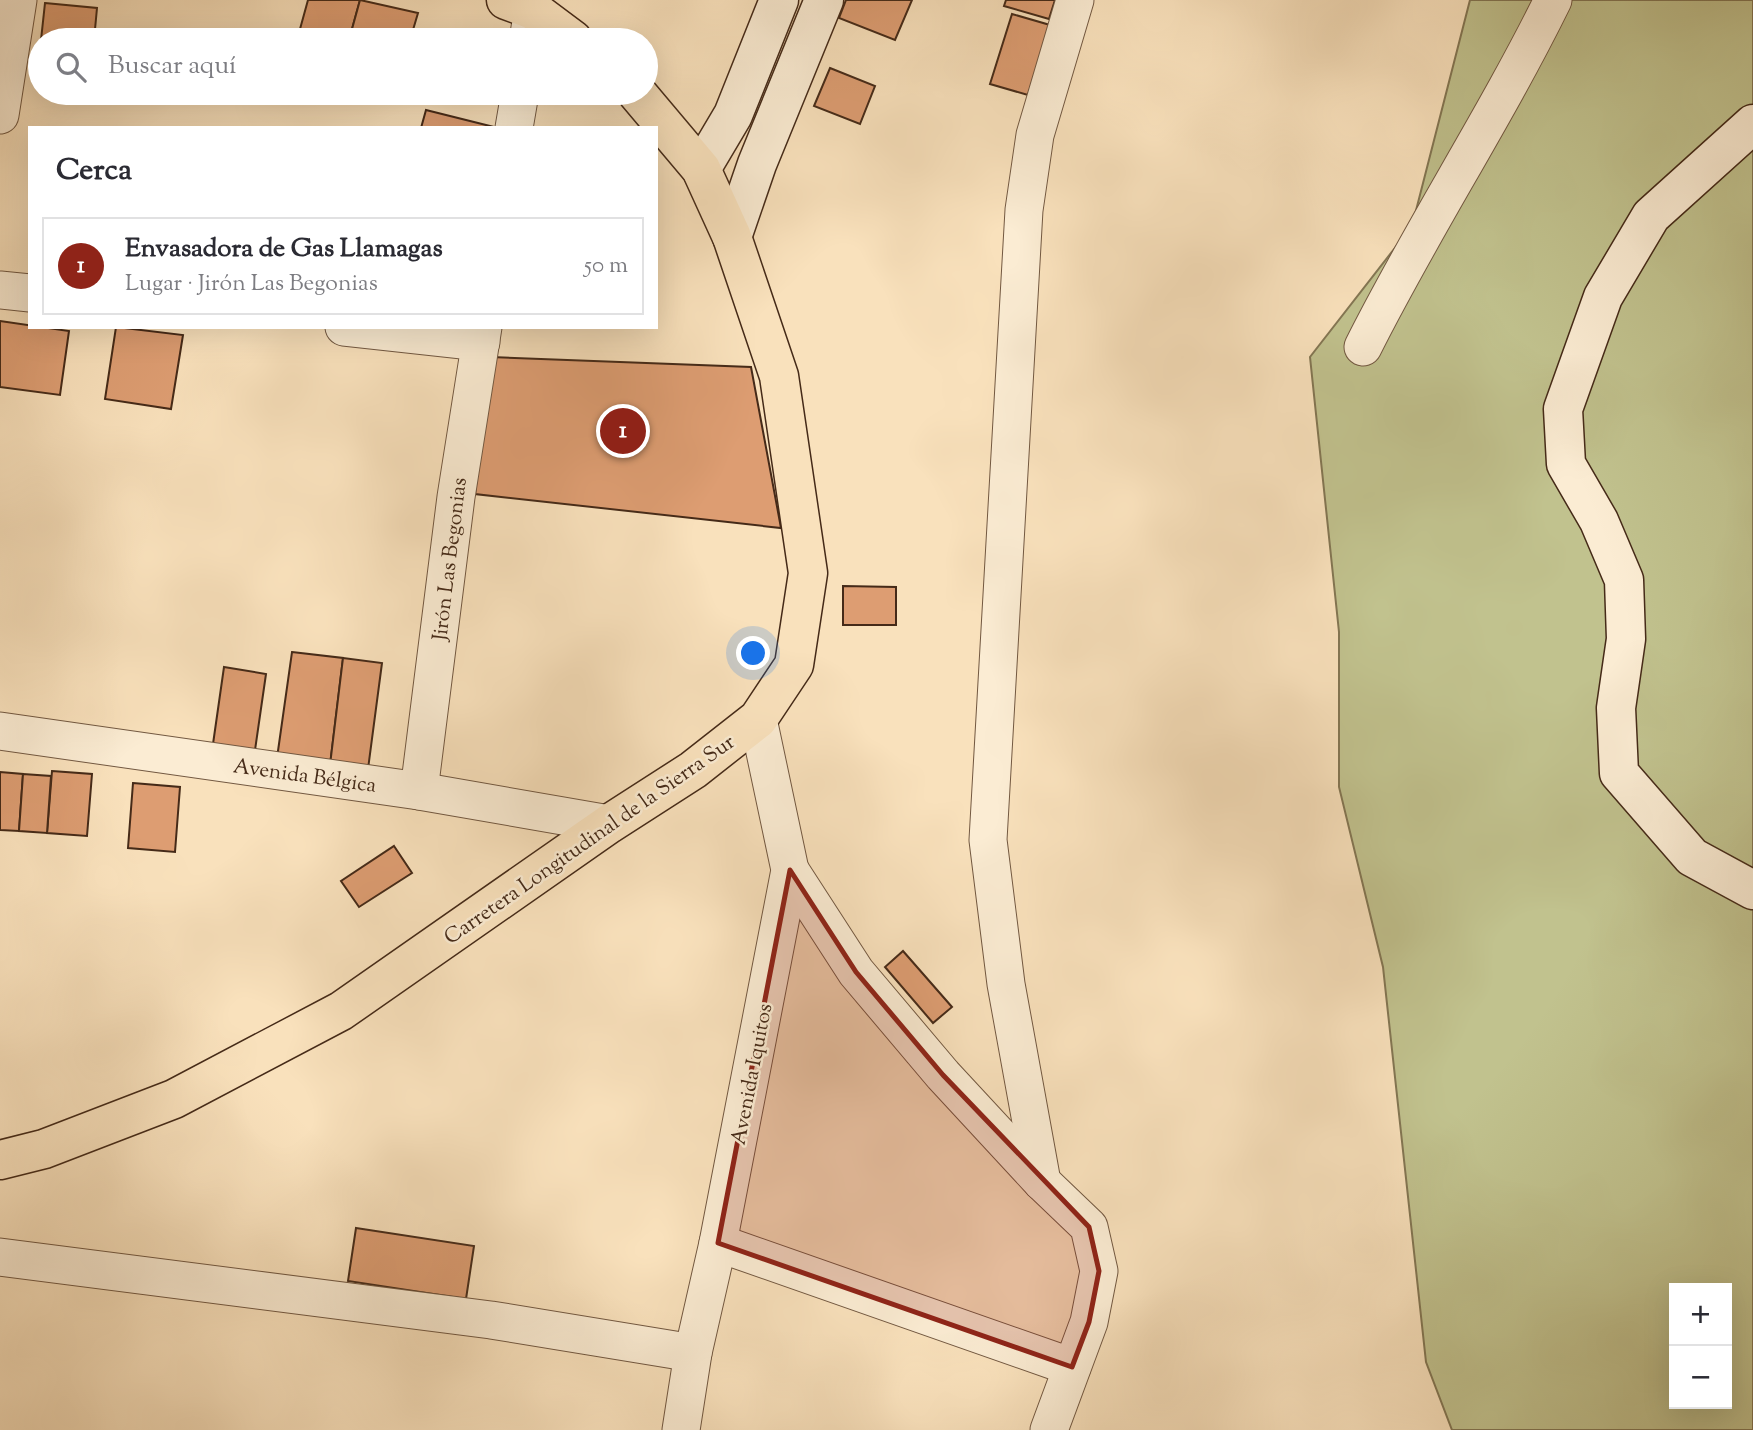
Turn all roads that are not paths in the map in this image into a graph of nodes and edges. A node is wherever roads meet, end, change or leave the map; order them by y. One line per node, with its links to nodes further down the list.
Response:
1 (18, 0): 10 (street)
2 (779, 0): 13 (main road)
3 (824, 0): 14 (main road)
4 (1074, 0): 27 (street)
5 (1553, 0): 19 (street)
6 (522, 17): 7 (highway)
7 (546, 28)
8 (518, 105): 12 (street)
9 (647, 105): 13 (highway, Carretera Longitudinal de la Sierra Sur)
10 (0, 115)
11 (1753, 124): 25 (main road)
12 (514, 126)
13 (701, 169): 14 (highway, Carretera Longitudinal de la Sierra Sur)
14 (732, 237): 20 (highway, Carretera Longitudinal de la Sierra Sur)
15 (0, 290): 16 (street)
16 (28, 293)
17 (378, 329): 18 (street)
18 (482, 335): 22 (street, Jirón Las Begonias)
19 (1363, 347)
20 (758, 719): 23 (highway, Carretera Longitudinal de la Sierra Sur); 24 (street, Avenida Iquitos)
21 (0, 731): 22 (street, Avenida Bélgica)
22 (419, 792): 23 (street, Avenida Bélgica)
23 (609, 824): 26 (highway, Carretera Longitudinal de la Sierra Sur)
24 (790, 870): 27 (street); 28 (street, Avenida Iquitos)
25 (1753, 891)
26 (0, 1160)
27 (1042, 1182): 31 (street)
28 (718, 1243): 30 (street, Avenida Iquitos); 31 (street)
29 (0, 1257): 30 (street)
30 (693, 1353): 32 (street, Avenida Iquitos)
31 (1072, 1367): 33 (street)
32 (681, 1430)
33 (1049, 1430)

